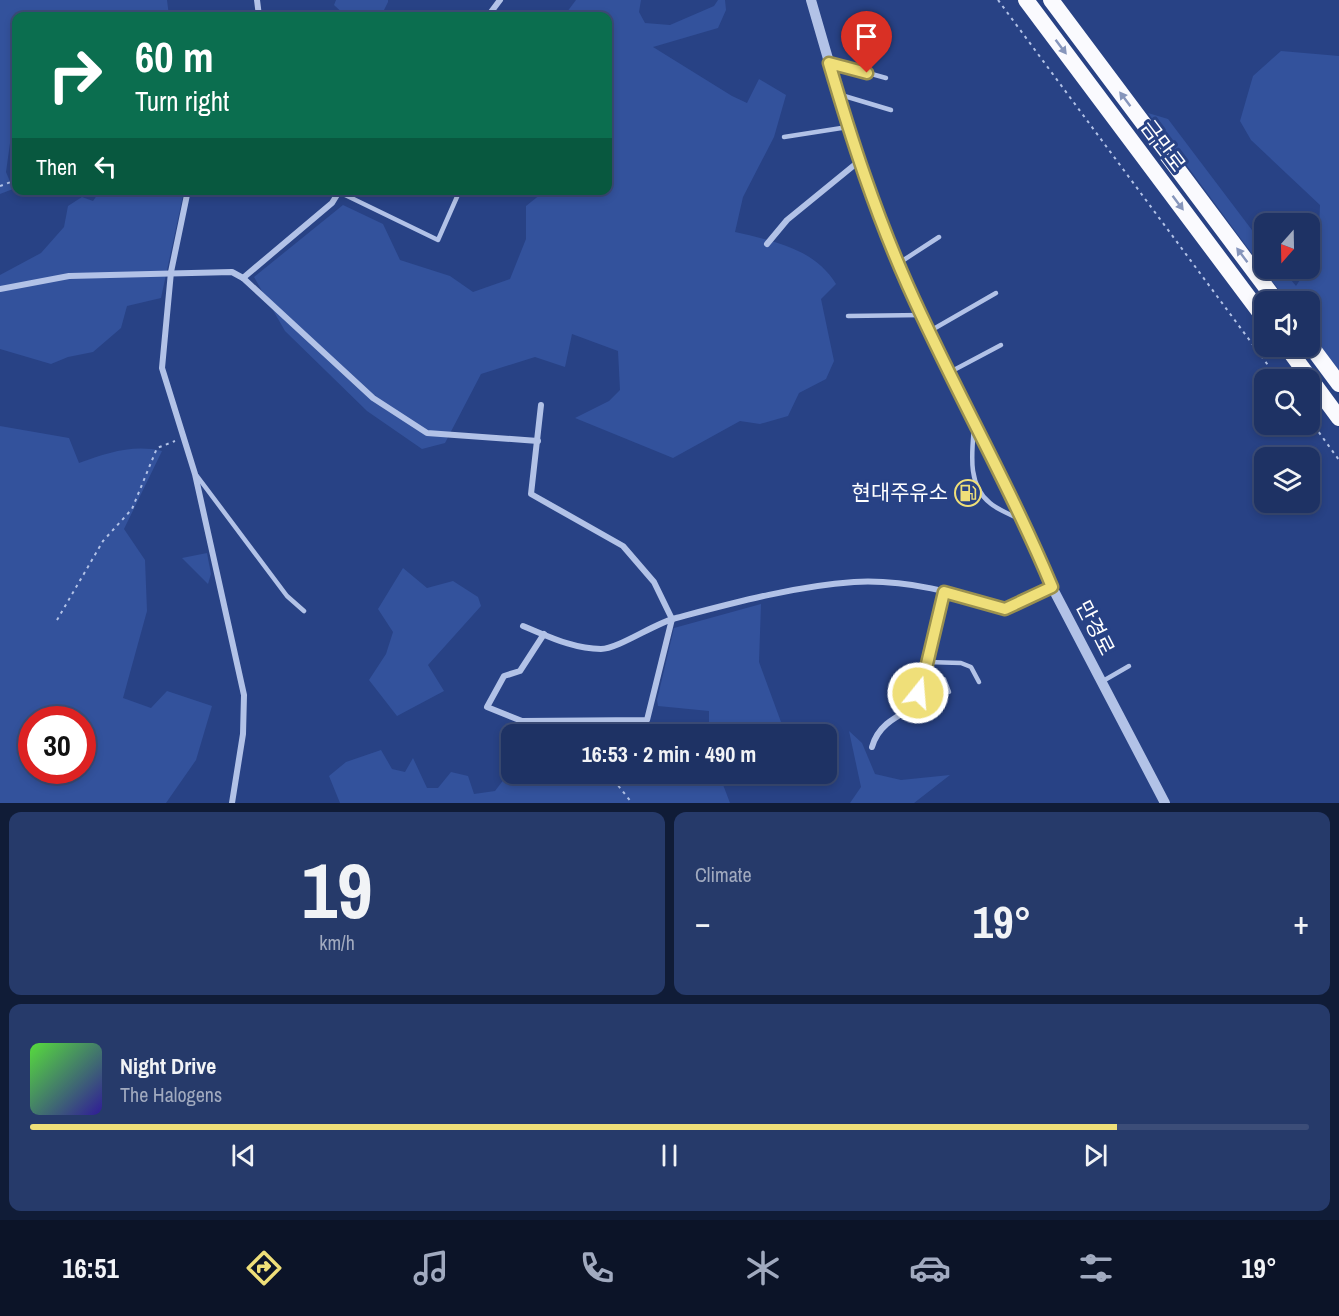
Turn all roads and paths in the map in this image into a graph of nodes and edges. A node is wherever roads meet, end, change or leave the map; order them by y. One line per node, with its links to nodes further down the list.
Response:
1 (811, 0): 5 (street, 만경로)
2 (998, 0): 31 (path)
3 (1026, 0): 24 (highway, 금만로, one-way to 24)
4 (1050, 0): 22 (highway, 금만로, one-way to 4)
5 (829, 63): 6 (lane); 7 (street, 만경로)
6 (886, 78)
7 (838, 94): 8 (lane); 9 (street, 만경로)
8 (891, 110)
9 (848, 127): 10 (lane); 11 (street, 만경로)
10 (784, 137)
11 (858, 162): 17 (street); 18 (street, 만경로)
12 (187, 195): 19 (street)
13 (337, 195): 20 (street)
14 (348, 195): 15 (lane)
15 (458, 195)
16 (939, 237): 18 (lane)
17 (767, 244)
18 (898, 263): 25 (street, 만경로)
19 (171, 272): 20 (street); 21 (street); 38 (street)
20 (243, 278): 39 (street)
21 (0, 289)
22 (1269, 291)
23 (996, 294): 27 (lane)
24 (1254, 305)
25 (922, 315): 26 (lane); 27 (street, 만경로)
26 (848, 316)
27 (930, 331): 32 (street, 만경로)
28 (1001, 345): 32 (lane)
29 (1294, 357): 35 (highway)
30 (1319, 357): 33 (highway)
31 (1271, 369)
32 (949, 373): 36 (street, 만경로)
33 (1339, 384)
34 (541, 405): 39 (street)
35 (1339, 418)
36 (974, 426): 42 (street, 만경로); 42 (lane)
37 (1320, 434): 40 (path)
38 (184, 437): 41 (street); 47 (path)
39 (538, 441): 46 (street)
40 (1339, 460)
41 (195, 474): 45 (lane); 58 (street)
42 (1022, 520): 43 (street, 만경로)
43 (1052, 587): 44 (street); 54 (street, 만경로)
44 (944, 592): 46 (street); 50 (street)
45 (304, 611)
46 (672, 619): 49 (street); 49 (street)
47 (57, 620)
48 (523, 626): 49 (street)
49 (544, 634)
50 (927, 662): 52 (street); 53 (lane)
51 (1130, 666): 54 (lane)
52 (926, 677): 55 (lane); 56 (street)
53 (979, 682)
54 (1101, 682): 60 (street, 만경로)
55 (949, 692)
56 (872, 747)
57 (617, 784): 59 (path)
58 (232, 803)
59 (632, 803)
60 (1165, 803)

